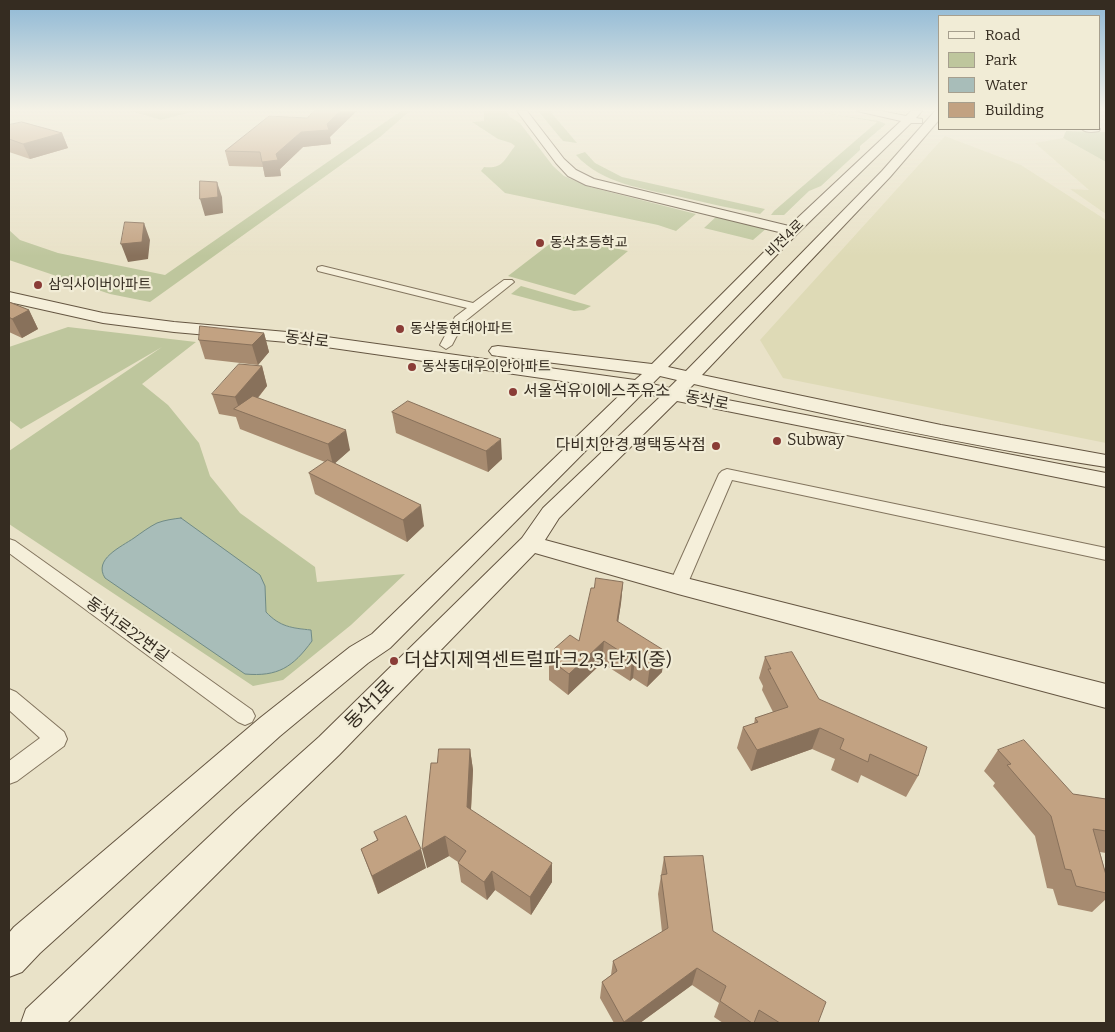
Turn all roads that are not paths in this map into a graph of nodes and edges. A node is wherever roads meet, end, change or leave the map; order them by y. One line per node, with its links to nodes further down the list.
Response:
1 (559, 159): 4 (main road)
2 (874, 159): 4 (main road, 비전4로)
3 (895, 159): 12 (main road, 비전4로)
4 (792, 232): 11 (main road, 비전4로)
5 (322, 269): 9 (street)
6 (508, 282): 9 (street)
7 (9, 283): 10 (main road, 동삭로)
8 (9, 297): 13 (main road, 동삭로)
9 (474, 307): 10 (street)
10 (446, 345): 11 (main road, 동삭로)
11 (656, 370): 12 (main road, 동삭로); 13 (main road)
12 (690, 378): 14 (main road, 동삭1로); 15 (main road, 동삭로)
13 (639, 386): 14 (main road, 동삭로); 25 (main road)
14 (673, 395): 16 (main road, 동삭로); 17 (main road, 동삭1로)
15 (1106, 461)
16 (1106, 480)
17 (530, 544): 20 (main road); 26 (main road, 동삭1로)
18 (9, 545): 23 (street, 동삭1로22번길)
19 (1106, 554): 20 (street)
20 (678, 585): 21 (main road)
21 (1106, 696)
22 (9, 698): 24 (street)
23 (245, 716)
24 (9, 774)
25 (9, 959)
26 (40, 1023)

